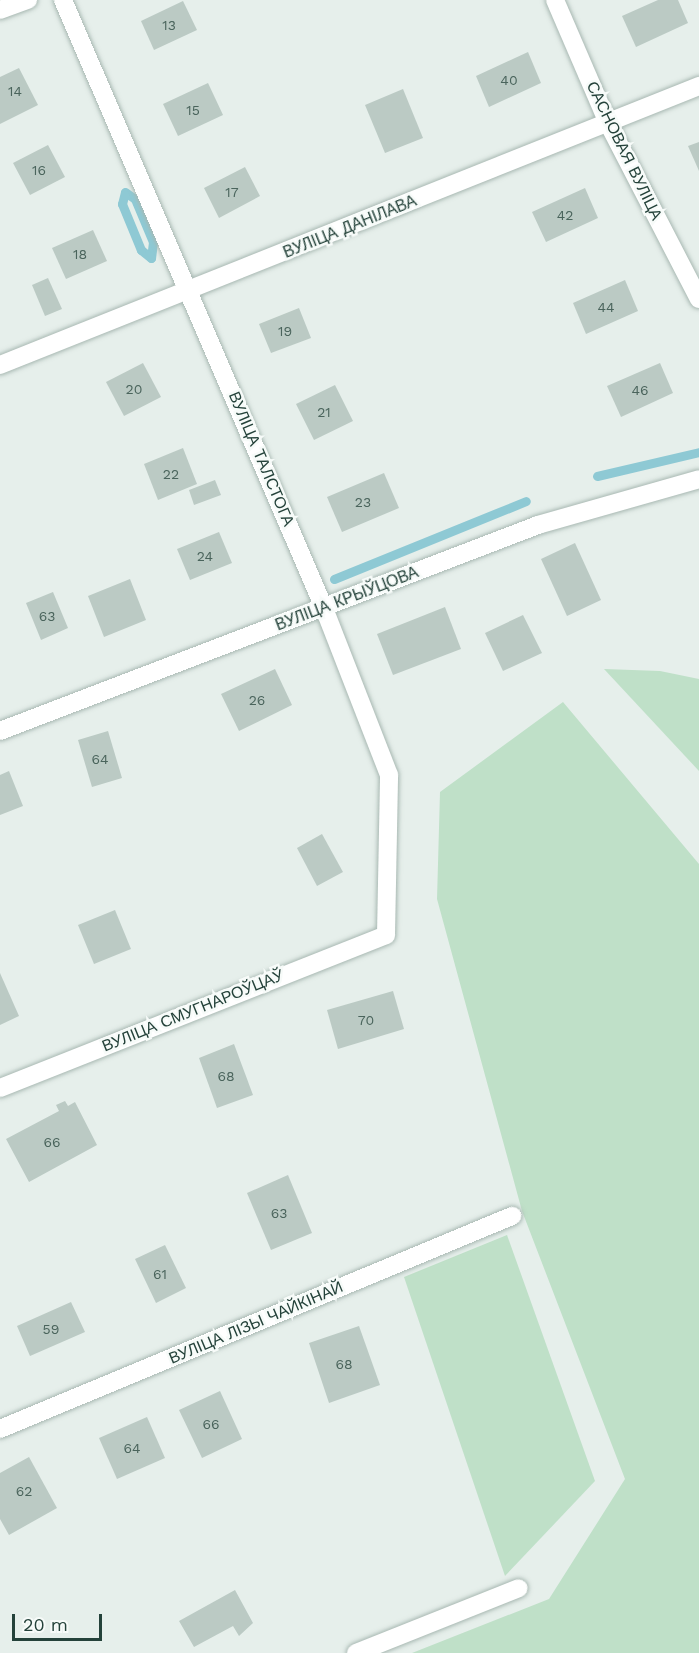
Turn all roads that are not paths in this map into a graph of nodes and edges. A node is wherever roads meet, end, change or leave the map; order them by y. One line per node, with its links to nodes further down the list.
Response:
1 (28, 0): 4 (street)
2 (63, 0): 7 (street, ВУЛІЦА ТАЛСТОГА)
3 (555, 0): 6 (street, САСНОВАЯ ВУЛІЦА)
4 (0, 10)
5 (699, 86): 6 (street, ВУЛІЦА ДАНІЛАВА)
6 (608, 123): 7 (street, ВУЛІЦА ДАНІЛАВА); 8 (street, САСНОВАЯ ВУЛІЦА)
7 (189, 292): 9 (street, ВУЛІЦА ДАНІЛАВА); 11 (street, ВУЛІЦА ТАЛСТОГА)
8 (699, 299)
9 (0, 365)
10 (699, 479): 11 (street, ВУЛІЦА КРЫЎЦОВА)
11 (324, 608): 12 (street, ВУЛІЦА КРЫЎЦОВА); 13 (street, ВУЛІЦА ТАЛСТОГА)
12 (0, 731)
13 (386, 935): 14 (street, ВУЛІЦА СМУГНАРОЎЦАЎ)
14 (0, 1088)
15 (512, 1216): 16 (street, ВУЛІЦА ЛІЗЫ ЧАЙКІНАЙ)
16 (0, 1429)
17 (519, 1588): 18 (street)
18 (356, 1653)

